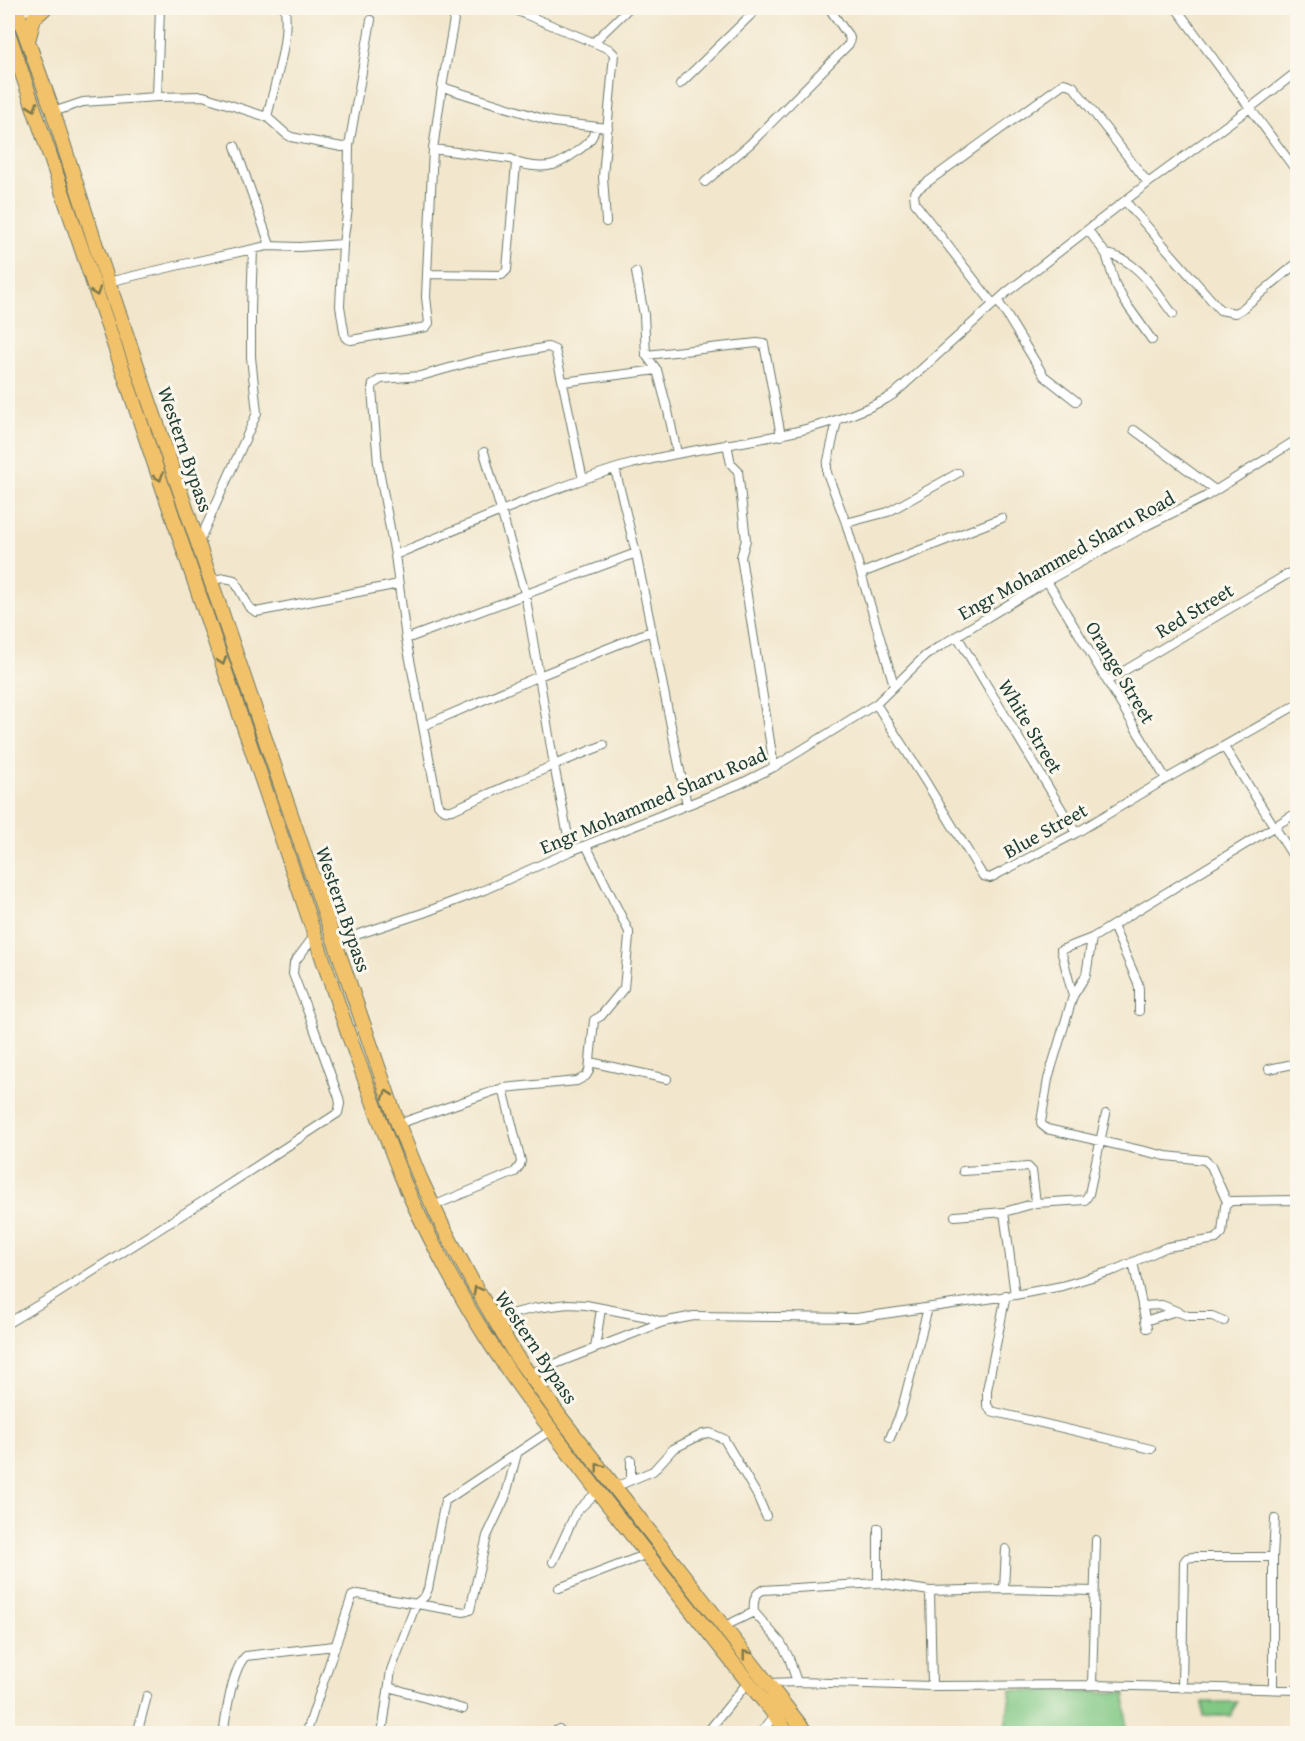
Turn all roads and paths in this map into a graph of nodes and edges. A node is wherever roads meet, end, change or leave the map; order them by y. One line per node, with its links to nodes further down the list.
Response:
1 (45, 8): 15 (main road)
2 (160, 8): 19 (street)
3 (285, 8): 22 (street)
4 (456, 8): 18 (street)
5 (510, 8): 11 (street)
6 (629, 8): 14 (street)
7 (758, 8): 17 (street)
8 (1176, 8): 20 (street)
9 (832, 9): 30 (street)
10 (17, 10): 15 (main road, Western Bypass)
11 (524, 10): 14 (street)
12 (371, 20): 26 (street)
13 (8, 32): 95 (main road, Western Bypass, one-way to 95)
14 (594, 42): 24 (street)
15 (28, 43): 21 (main road, Western Bypass)
16 (1298, 71): 20 (street)
17 (680, 84)
18 (442, 87): 23 (street); 27 (street)
19 (157, 97): 21 (street); 22 (street)
20 (1250, 108): 29 (street); 31 (street)
21 (53, 112): 42 (main road, Western Bypass)
22 (267, 117): 26 (street)
23 (595, 128): 24 (street); 28 (street)
24 (608, 128): 33 (street)
25 (235, 146): 36 (street)
26 (349, 146): 35 (street)
27 (433, 149): 28 (street); 41 (street)
28 (516, 162): 41 (street)
29 (1298, 173)
30 (705, 182)
31 (1148, 183): 32 (street); 43 (street)
32 (1125, 201): 34 (street); 39 (street)
33 (606, 222)
34 (1088, 230): 38 (street); 43 (street)
35 (343, 244): 36 (street); 41 (street)
36 (270, 245): 37 (street)
37 (253, 249): 42 (street); 64 (street)
38 (1106, 254): 44 (street); 45 (street)
39 (1298, 262)
40 (636, 272): 46 (street)
41 (427, 274)
42 (108, 282): 64 (main road, Western Bypass)
43 (996, 302): 49 (street); 50 (street)
44 (1173, 314)
45 (1152, 340)
46 (646, 356): 47 (street); 52 (street)
47 (657, 370): 48 (street); 56 (street)
48 (563, 382): 59 (street); 66 (street)
49 (1076, 401)
50 (837, 421): 52 (street); 63 (street)
51 (1134, 430): 60 (street)
52 (781, 436): 54 (street)
53 (1298, 439): 60 (street, Engr Mohammed Sharu Road)
54 (727, 444): 56 (street); 85 (street)
55 (484, 452): 61 (street)
56 (677, 453): 57 (street)
57 (615, 469): 59 (street); 65 (street)
58 (958, 473): 63 (street)
59 (584, 479): 61 (street)
60 (1215, 490): 70 (street, Engr Mohammed Sharu Road)
61 (502, 510): 66 (street); 72 (street)
62 (1002, 518): 68 (street)
63 (846, 523): 68 (street)
64 (198, 544): 69 (main road, Western Bypass)
65 (636, 553): 72 (street); 73 (street)
66 (395, 555): 71 (street)
67 (1298, 568): 77 (street, Red Street)
68 (861, 573): 78 (street)
69 (210, 580): 71 (street); 97 (main road, Western Bypass)
70 (1047, 581): 74 (street, Engr Mohammed Sharu Road); 77 (street, Orange Street)
71 (399, 584): 75 (street)
72 (525, 593): 75 (street); 76 (street)
73 (651, 631): 76 (street); 87 (street)
74 (957, 636): 78 (street, Engr Mohammed Sharu Road); 90 (street, White Street)
75 (406, 639): 81 (street)
76 (539, 676): 81 (street); 84 (street)
77 (1107, 681): 86 (street, Orange Street)
78 (894, 685): 79 (street, Engr Mohammed Sharu Road)
79 (876, 704): 85 (street, Engr Mohammed Sharu Road); 90 (street, Blue Street)
80 (1298, 704): 83 (street, Blue Street)
81 (423, 726): 84 (street)
82 (604, 745): 84 (street)
83 (1224, 747): 86 (street, Blue Street); 89 (street)
84 (554, 765): 92 (street)
85 (774, 767): 87 (street, Engr Mohammed Sharu Road)
86 (1166, 779): 90 (street, Blue Street)
87 (687, 806): 91 (street, Engr Mohammed Sharu Road)
88 (1298, 812): 89 (street)
89 (1273, 827): 93 (street); 94 (street)
90 (1076, 833)
91 (586, 845): 92 (street, Engr Mohammed Sharu Road); 100 (street)
92 (571, 851): 97 (street, Engr Mohammed Sharu Road)
93 (1298, 864)
94 (1113, 926): 96 (street); 99 (street)
95 (315, 935): 124 (street); 127 (main road, Western Bypass)
96 (1092, 938): 98 (street); 98 (street)
97 (335, 942): 106 (main road, Western Bypass, one-way to 97)
98 (1073, 996): 107 (street)
99 (1139, 1011)
100 (590, 1062): 103 (street); 104 (street)
101 (1298, 1063): 102 (street)
102 (1269, 1070)
103 (667, 1078)
104 (503, 1088): 106 (street); 112 (street)
105 (1106, 1114): 107 (street)
106 (398, 1124): 112 (main road, Western Bypass)
107 (1101, 1140): 110 (street); 111 (street)
108 (963, 1171): 111 (street)
109 (1298, 1200): 110 (street)
110 (1227, 1202): 115 (street)
111 (1036, 1203): 113 (street)
112 (433, 1206): 121 (main road, Western Bypass, one-way to 112)
113 (1004, 1212): 114 (street); 116 (street)
114 (955, 1216)
115 (1133, 1262): 116 (street); 117 (street)
116 (1011, 1295): 118 (street); 129 (street)
117 (1142, 1306): 120 (street); 120 (street)
118 (928, 1308): 123 (street); 128 (street)
119 (601, 1309): 121 (street); 123 (street); 125 (street)
120 (1176, 1311): 122 (street)
121 (493, 1318): 126 (main road, Western Bypass)
122 (1224, 1321)
123 (663, 1322): 125 (street)
124 (8, 1323)
125 (595, 1348): 126 (street)
126 (529, 1374): 133 (main road, Western Bypass, one-way to 126)
127 (551, 1430): 130 (street); 134 (main road, Western Bypass)
128 (890, 1438)
129 (1151, 1449)
130 (517, 1454): 150 (street); 150 (street)
131 (631, 1460): 132 (street)
132 (631, 1479): 133 (street); 135 (street)
133 (615, 1487): 142 (main road, Western Bypass)
134 (598, 1491): 140 (main road, Western Bypass); 143 (street)
135 (766, 1516)
136 (1275, 1519): 141 (street)
137 (878, 1528): 145 (street)
138 (1096, 1540): 149 (street)
139 (1006, 1550): 147 (street)
140 (647, 1554): 144 (main road, Western Bypass); 146 (street)
141 (1273, 1557): 160 (street); 161 (street)
142 (672, 1561): 144 (main road); 152 (main road, Western Bypass)
143 (553, 1562)
144 (660, 1571): 154 (main road, Western Bypass)
145 (878, 1583): 148 (street); 151 (street)
146 (559, 1588)
147 (1004, 1588): 148 (street); 149 (street)
148 (930, 1591): 158 (street)
149 (1094, 1591): 157 (street)
150 (416, 1604): 153 (street); 159 (street)
151 (754, 1612): 152 (street); 155 (street)
152 (725, 1626): 156 (main road, Western Bypass, one-way to 152)
153 (334, 1646): 167 (street); 168 (street)
154 (748, 1682): 165 (main road, Western Bypass); 172 (street)
155 (797, 1682): 156 (street); 158 (street)
156 (768, 1683): 175 (main road, Western Bypass)
157 (1092, 1685): 158 (street); 160 (street)
158 (932, 1686)
159 (389, 1687): 164 (street); 169 (street)
160 (1182, 1688): 161 (street)
161 (1273, 1689): 162 (street)
162 (1298, 1690)
163 (147, 1696): 166 (street)
164 (463, 1709)
165 (775, 1715): 173 (street); 174 (main road, Western Bypass)
166 (138, 1733)
167 (223, 1734)
168 (306, 1734)
169 (382, 1734)
170 (550, 1734): 171 (street)
171 (564, 1734)
172 (706, 1734)
173 (760, 1734)
174 (788, 1734)
175 (807, 1734)

